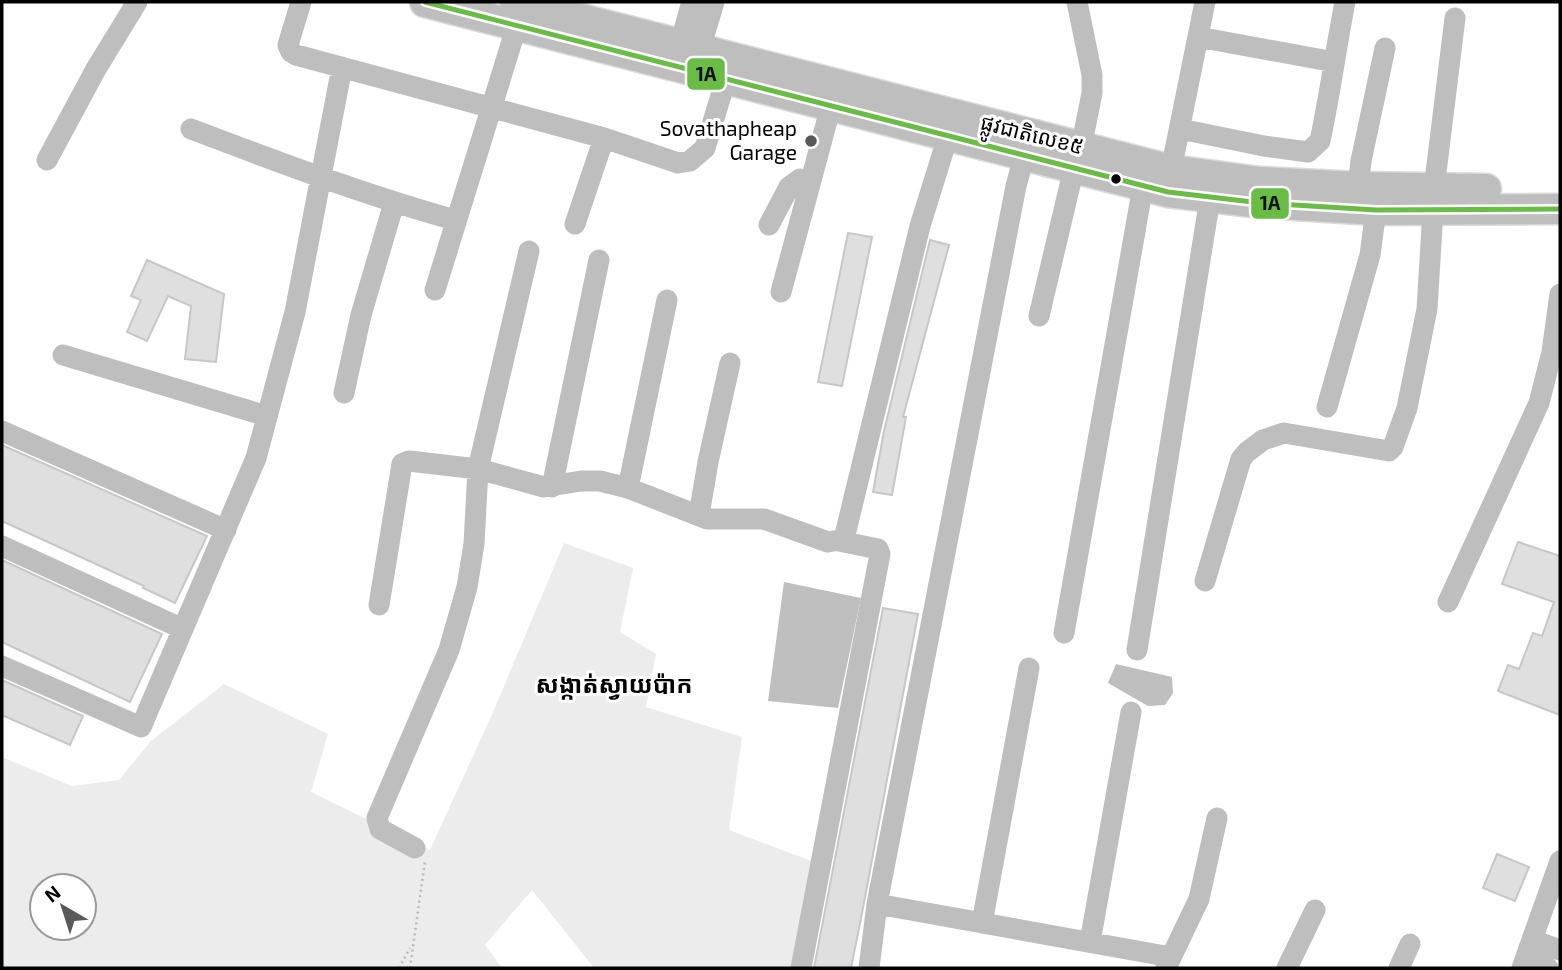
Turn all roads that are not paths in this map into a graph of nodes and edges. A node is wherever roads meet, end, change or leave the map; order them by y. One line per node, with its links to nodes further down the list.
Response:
1 (137, 2): 26 (street)
2 (301, 2): 15 (street)
3 (425, 2): 9 (highway, ផ្លូវជាតិលេខ៥)
4 (692, 2): 12 (street)
5 (714, 2): 12 (street)
6 (1077, 2): 25 (street)
7 (1205, 2): 11 (street)
8 (1345, 2): 14 (street)
9 (516, 14): 12 (highway, ផ្លូវជាតិលេខ៥); 16 (highway, ផ្លូវជាតិលេខ៥); 18 (street)
10 (1455, 18): 34 (street)
11 (1198, 37): 14 (street); 21 (street)
12 (690, 47): 16 (highway, ផ្លូវជាតិលេខ៥)
13 (1385, 48): 33 (street)
14 (1334, 65): 21 (street)
15 (342, 66): 18 (street); 28 (street)
16 (743, 76): 17 (highway, ផ្លូវជាតិលេខ៥); 19 (highway, ផ្លូវជាតិលេខ៥); 23 (street)
17 (831, 106): 19 (highway, ផ្លូវជាតិលេខ៥); 29 (street)
18 (489, 108): 23 (street); 37 (street)
19 (898, 112): 22 (highway, ផ្លូវជាតិលេខ៥); 24 (highway, ផ្លូវជាតិលេខ៥)
20 (191, 129): 28 (street)
21 (1180, 129): 27 (street)
22 (948, 136): 24 (highway, ផ្លូវជាតិលេខ៥); 58 (street)
23 (604, 138): 38 (street)
24 (1027, 145): 25 (highway, ផ្លូវជាតិលេខ៥); 72 (street)
25 (1078, 158): 27 (highway, ផ្លូវជាតិលេខ៥); 30 (highway, ផ្លូវជាតិលេខ៥); 46 (street)
26 (47, 160)
27 (1171, 170): 31 (highway, ផ្លូវជាតិលេខ៥)
28 (322, 179): 35 (street); 51 (street)
29 (810, 182): 39 (street); 43 (street)
30 (1143, 186): 31 (highway, ផ្លូវជាតិលេខ៥); 64 (street)
31 (1212, 187): 33 (highway, ផ្លូវជាតិលេខ៥); 65 (street)
32 (1560, 190): 34 (highway, ផ្លូវជាតិលេខ៥)
33 (1367, 199): 34 (highway, ផ្លូវជាតិលេខ៥); 50 (street)
34 (1433, 199): 36 (highway, ផ្លូវជាតិលេខ៥); 60 (street)
35 (394, 203): 37 (street); 49 (street)
36 (1560, 209)
37 (455, 220): 42 (street)
38 (575, 224)
39 (769, 225)
40 (529, 251): 53 (street)
41 (599, 260): 54 (street)
42 (435, 290)
43 (781, 292)
44 (1560, 294): 61 (street)
45 (667, 300): 55 (street)
46 (1039, 316)
47 (63, 355): 51 (street)
48 (730, 363): 56 (street)
49 (344, 393)
50 (1327, 407)
51 (267, 416): 57 (street)
52 (2, 431): 57 (street)
53 (478, 469): 54 (street); 62 (street); 70 (street)
54 (552, 487): 55 (street)
55 (628, 488): 56 (street)
56 (699, 515): 58 (street)
57 (226, 530): 63 (street)
58 (839, 541): 80 (street)
59 (2, 546): 63 (street)
60 (1205, 580)
61 (1448, 602)
62 (379, 605)
63 (183, 629): 66 (street)
64 (1063, 633)
65 (1137, 650)
66 (2, 666)
67 (1028, 668): 74 (street)
68 (1131, 712): 75 (street)
69 (1217, 818): 79 (street)
70 (420, 854)
71 (1560, 861): 78 (street)
72 (877, 904): 74 (street); 81 (street)
73 (1315, 910): 82 (street)
74 (982, 923): 75 (street)
75 (1090, 943): 79 (street)
76 (1410, 944): 83 (street)
77 (1560, 950): 78 (street)
78 (1526, 956): 84 (street)
79 (1169, 963)
80 (801, 968)
81 (869, 968)
82 (1287, 968)
83 (1399, 968)
84 (1548, 968)

